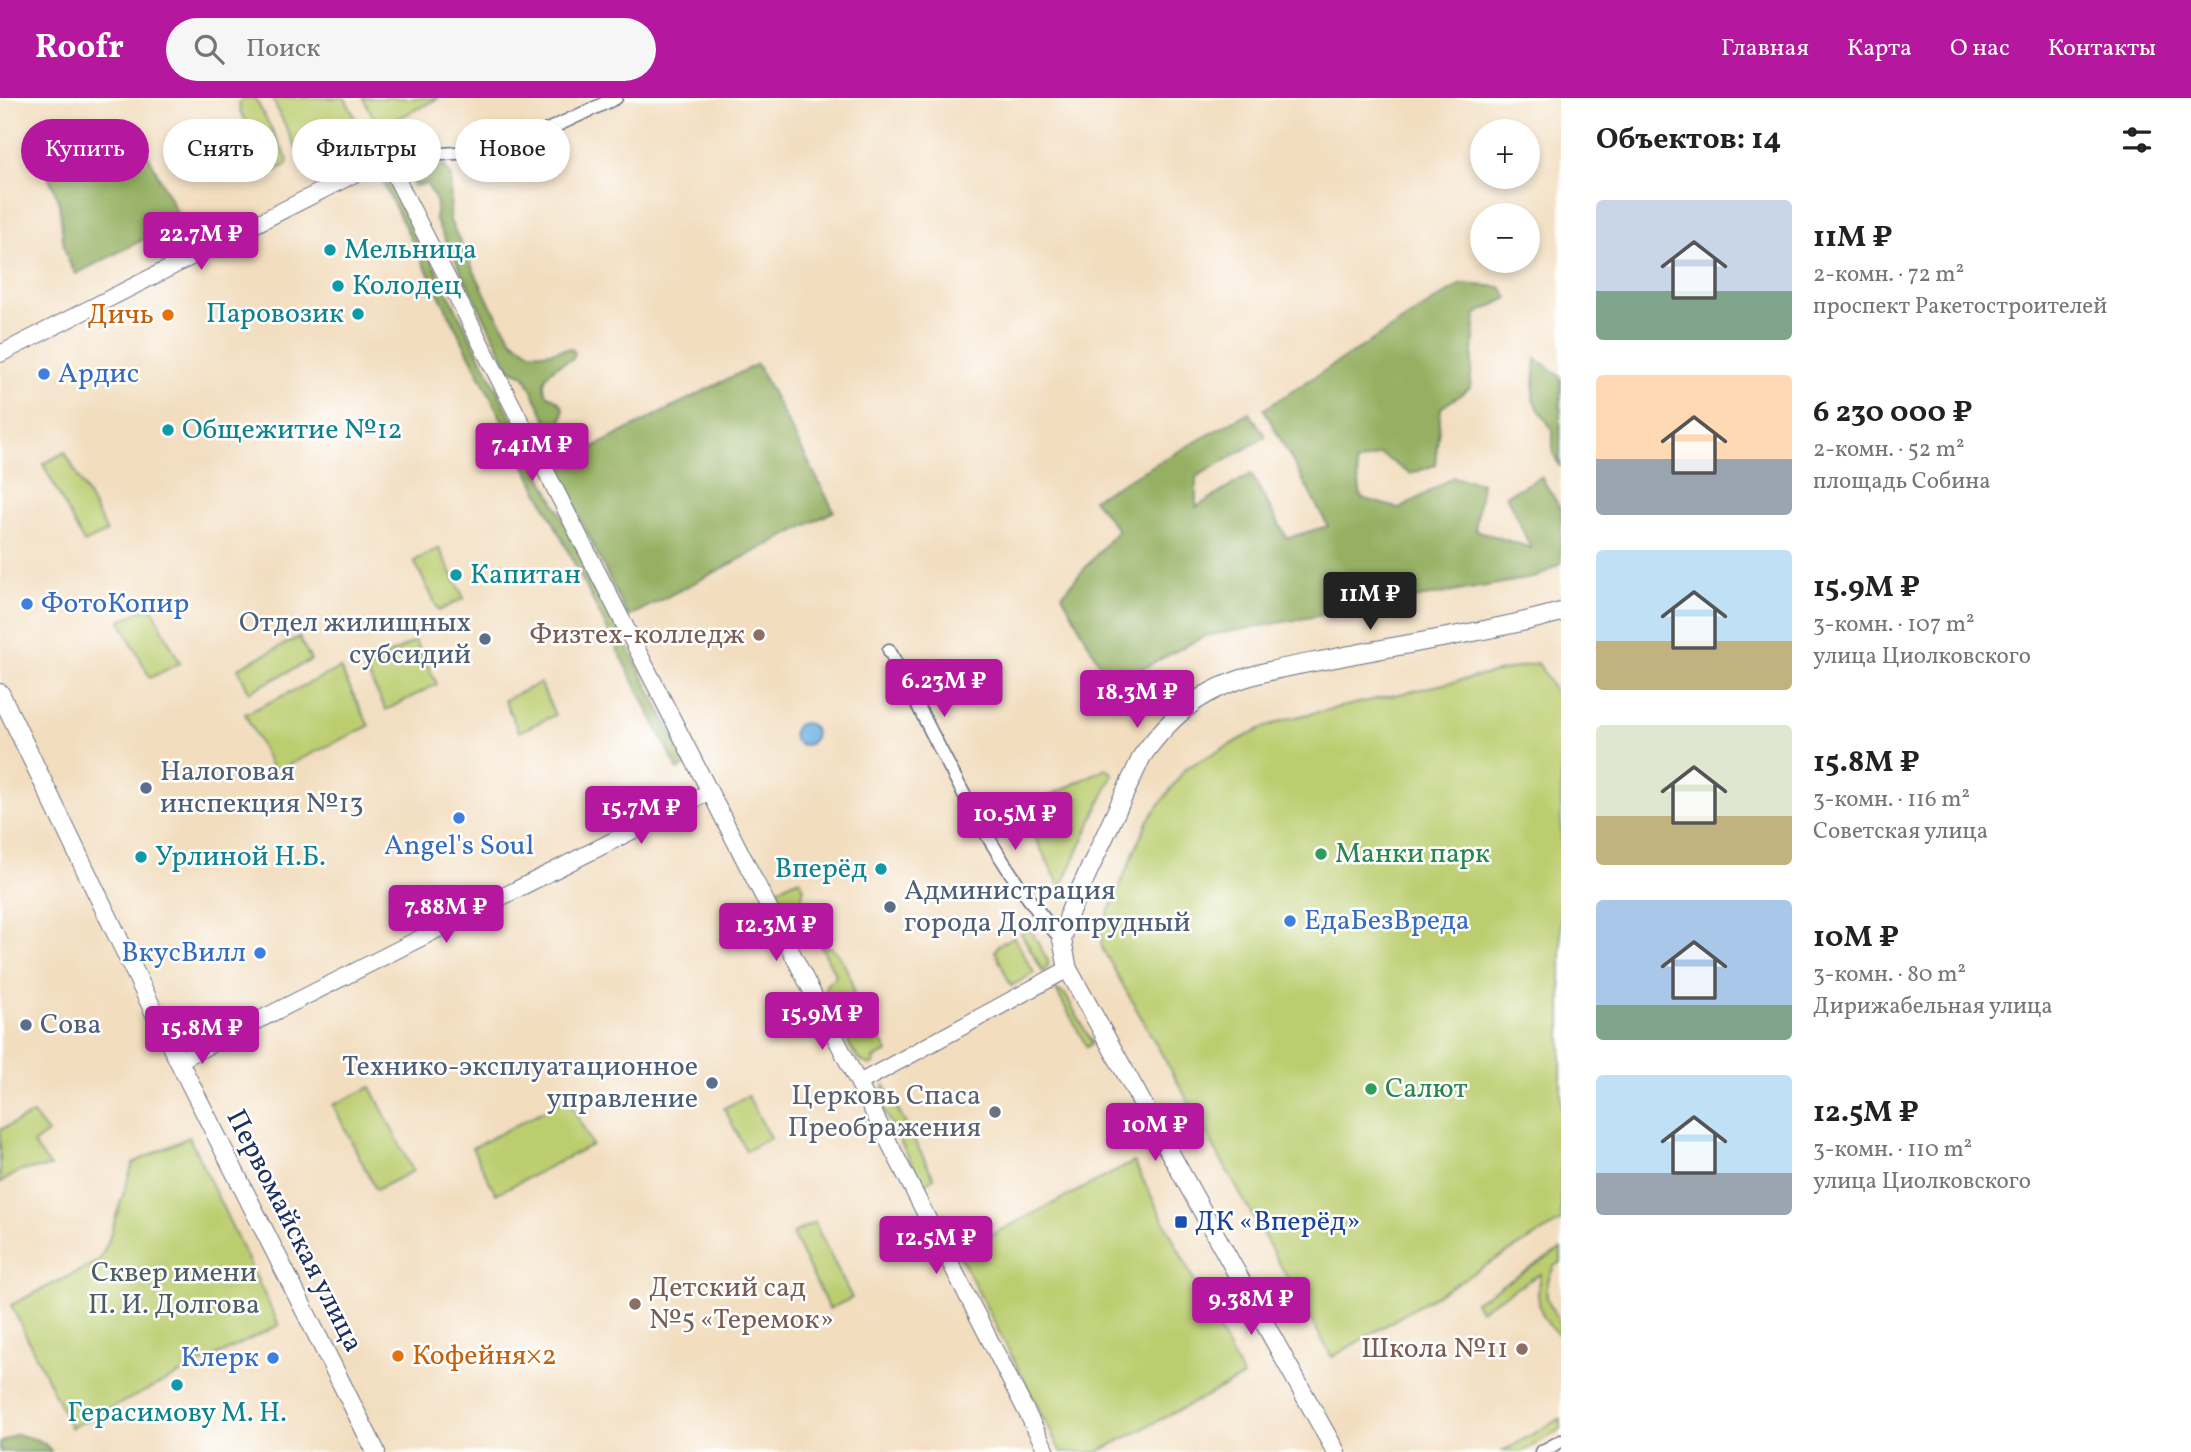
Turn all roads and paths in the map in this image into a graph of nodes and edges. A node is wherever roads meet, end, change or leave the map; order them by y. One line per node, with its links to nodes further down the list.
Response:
1 (616, 98): 2 (street)
2 (441, 154)
3 (339, 182): 5 (street)
4 (398, 182): 9 (street)
5 (0, 354)
6 (1561, 612): 10 (main road)
7 (889, 650): 10 (street)
8 (0, 694): 12 (main road, Первомайская улица)
9 (709, 792): 12 (street); 13 (street)
10 (1062, 940): 11 (main road)
11 (1068, 969): 13 (street); 17 (main road)
12 (178, 1061): 15 (main road, Первомайская улица)
13 (859, 1083): 16 (street)
14 (1561, 1441): 18 (street)
15 (376, 1452)
16 (1047, 1452)
17 (1336, 1452)
18 (1541, 1452)

